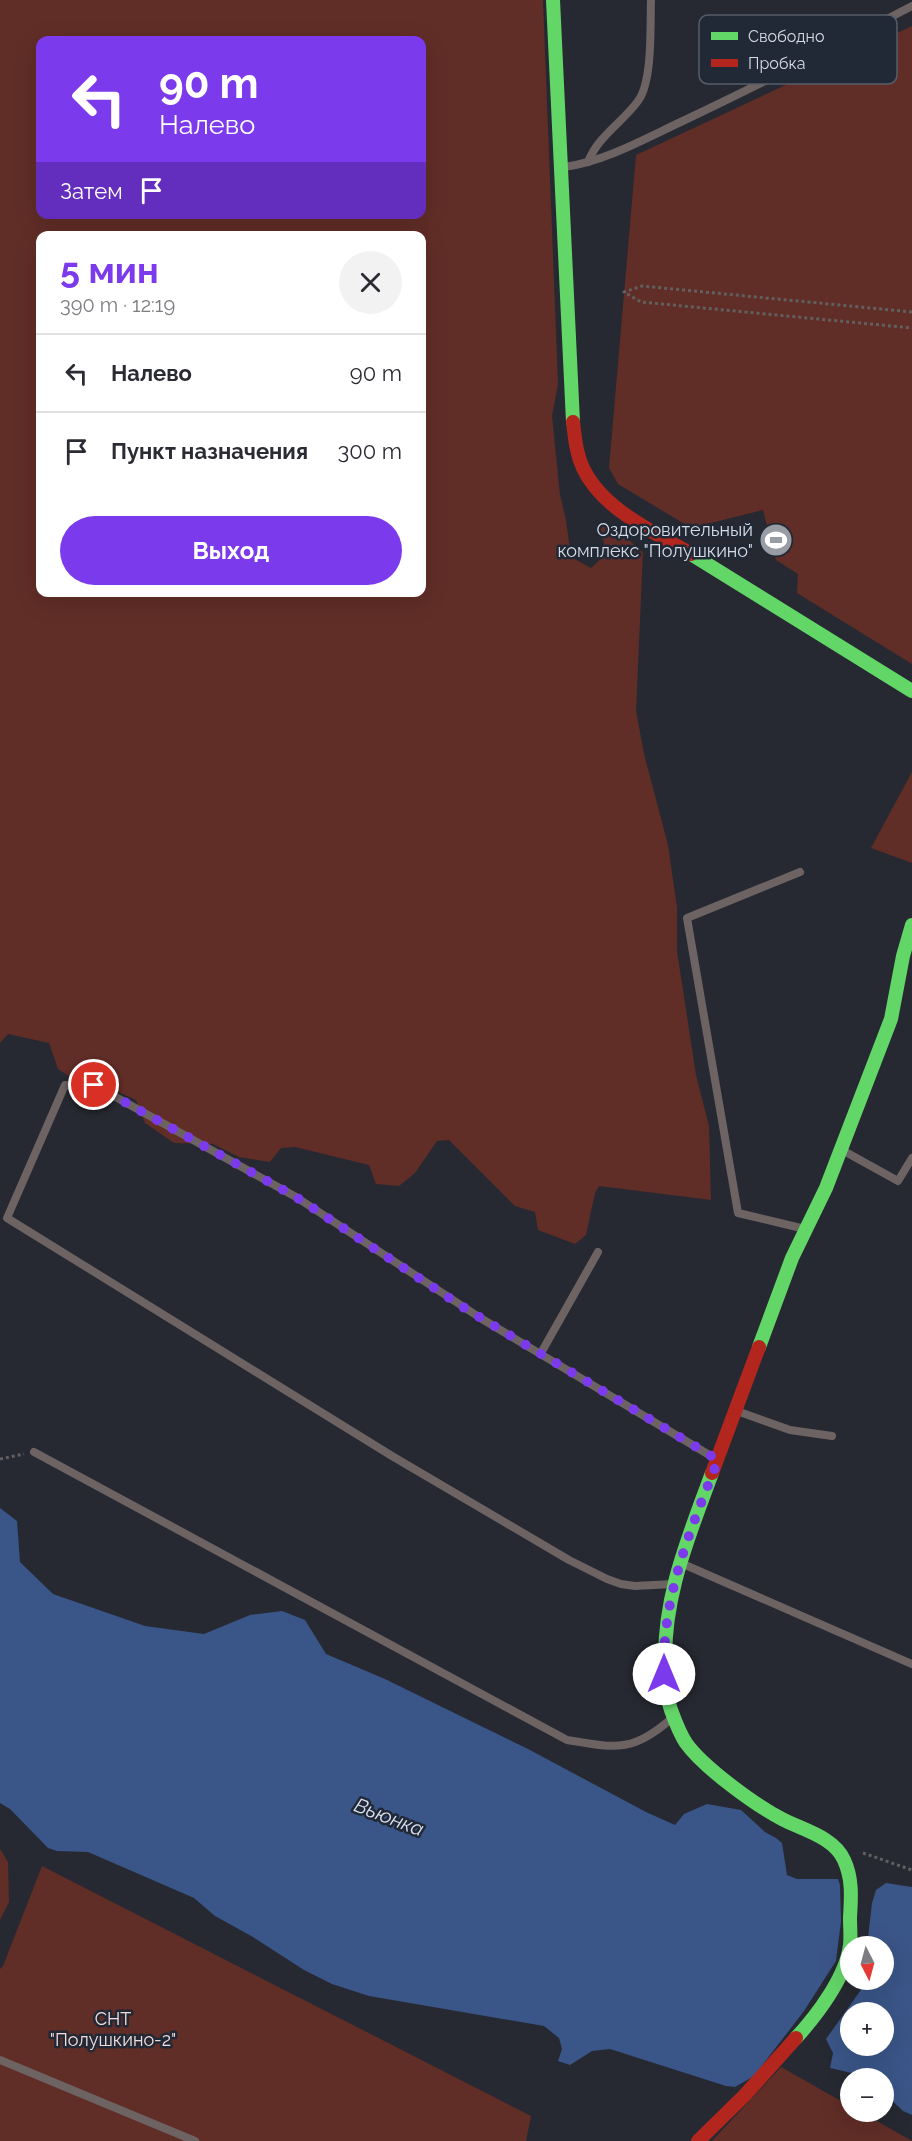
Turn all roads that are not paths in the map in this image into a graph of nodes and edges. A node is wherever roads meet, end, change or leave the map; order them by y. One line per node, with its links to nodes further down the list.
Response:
1 (553, 0): 7 (street)
2 (651, 0): 6 (lane)
3 (912, 6): 4 (lane)
4 (895, 15)
5 (761, 84): 6 (lane)
6 (588, 162): 7 (lane)
7 (561, 167): 8 (street)
8 (912, 691)
9 (800, 872): 13 (lane)
10 (912, 925): 11 (street)
11 (842, 1149): 12 (lane); 13 (street)
12 (912, 1158)
13 (806, 1229): 16 (street)
14 (598, 1252): 15 (lane)
15 (541, 1353): 19 (lane); 21 (lane)
16 (736, 1411): 17 (lane); 19 (street)
17 (832, 1436)
18 (34, 1452): 23 (lane)
19 (718, 1460): 20 (street)
20 (680, 1563): 21 (street); 22 (lane)
21 (673, 1584): 23 (street)
22 (912, 1664)
23 (673, 1717): 26 (street)
24 (0, 2060): 25 (lane)
25 (195, 2141)
26 (698, 2141)

